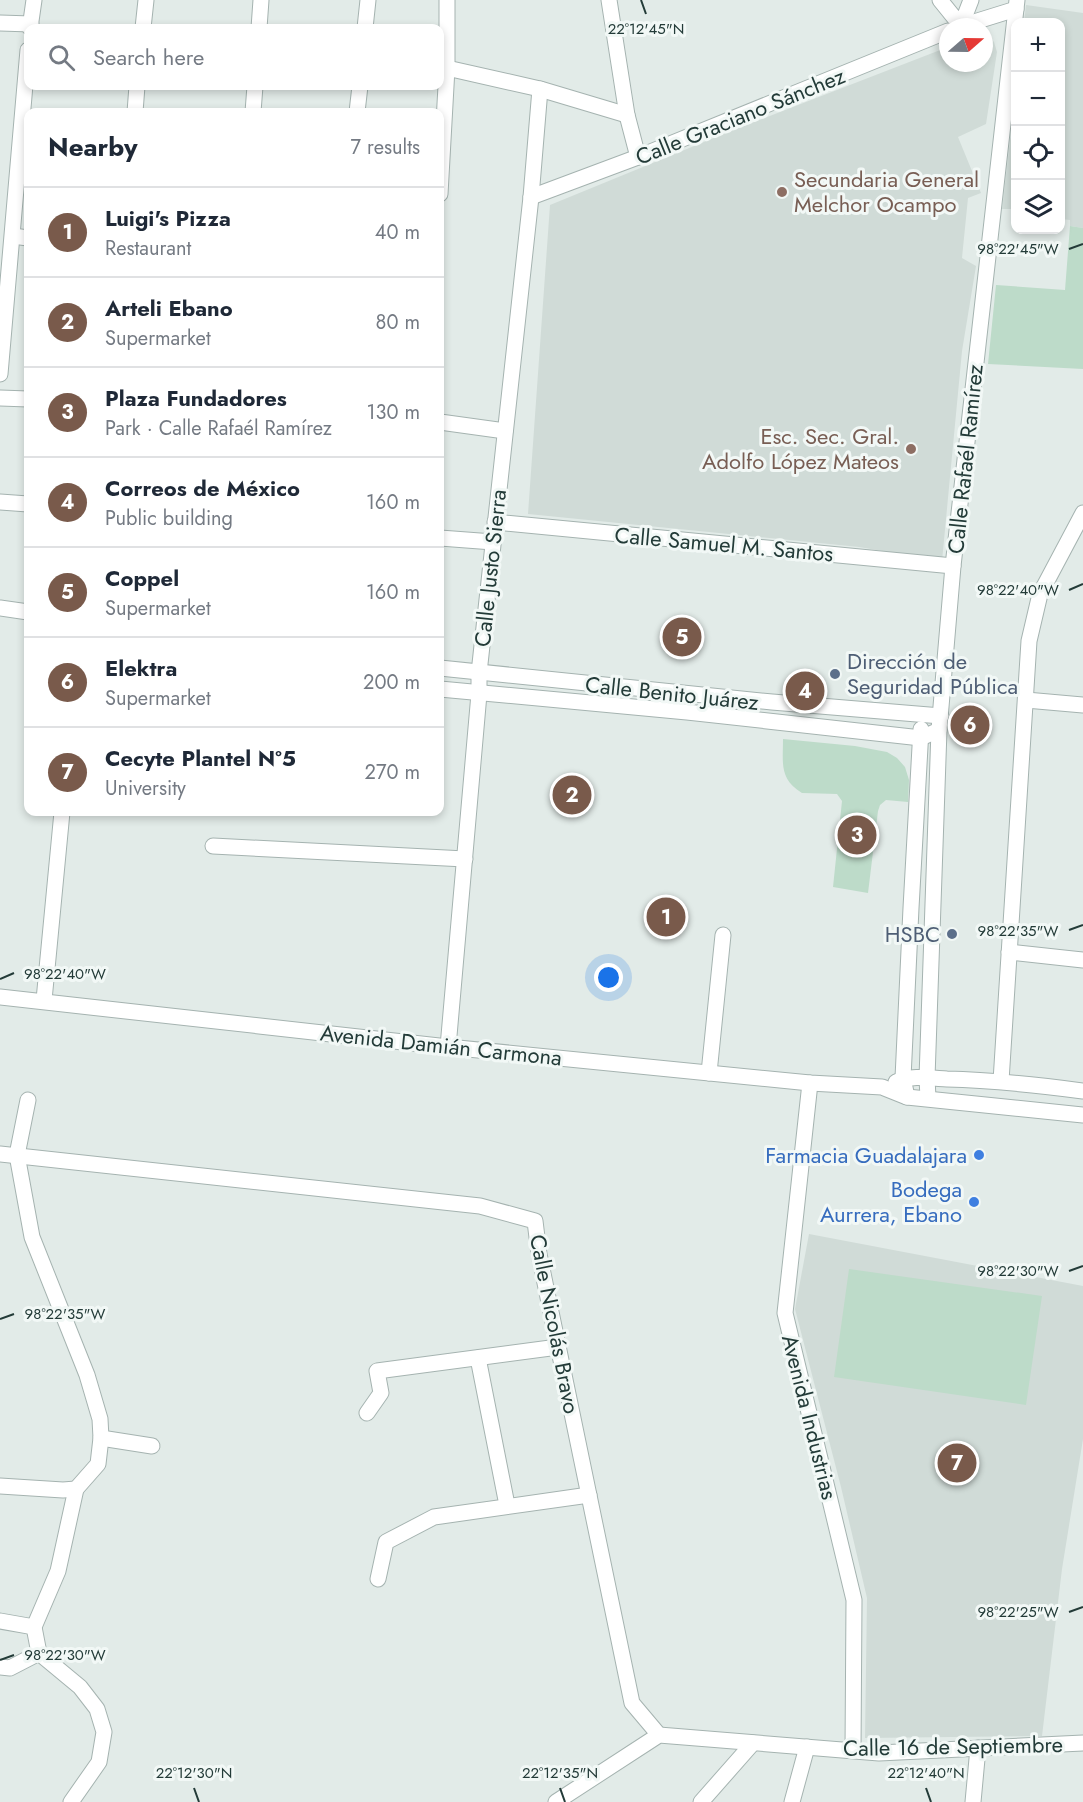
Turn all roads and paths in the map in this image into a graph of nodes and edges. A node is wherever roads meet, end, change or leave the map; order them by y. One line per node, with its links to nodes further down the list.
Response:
1 (33, 0): 14 (street)
2 (146, 0): 15 (street)
3 (261, 0): 16 (street)
4 (368, 0): 17 (street)
5 (447, 0): 20 (street)
6 (609, 0): 29 (street)
7 (940, 0): 10 (street)
8 (971, 0): 11 (street)
9 (1016, 5): 12 (street, Calle Graciano Sánchez); 46 (street, Calle Rafaél Ramírez)
10 (950, 18)
11 (961, 18)
12 (982, 18)
13 (0, 23): 18 (street)
14 (31, 24)
15 (143, 24)
16 (259, 24)
17 (365, 24)
18 (24, 25)
19 (939, 35): 31 (street, Calle Graciano Sánchez)
20 (447, 68): 21 (street); 30 (street)
21 (540, 89): 29 (street); 32 (street, Calle Justo Sierra)
22 (25, 90): 33 (street)
23 (137, 90): 26 (street)
24 (255, 90): 27 (street)
25 (360, 90): 28 (street)
26 (135, 108)
27 (253, 108)
28 (357, 108)
29 (627, 115): 31 (street)
30 (444, 122)
31 (638, 157): 32 (street, Calle Graciano Sánchez)
32 (531, 197): 39 (street, Calle Justo Sierra)
33 (13, 236): 34 (street); 35 (street)
34 (24, 237)
35 (0, 374)
36 (0, 398): 37 (street)
37 (24, 399)
38 (444, 423): 39 (street)
39 (505, 431): 43 (street, Calle Justo Sierra)
40 (0, 502): 41 (street)
41 (24, 504)
42 (1083, 513): 53 (street)
43 (495, 522): 45 (street, Calle Justo Sierra); 46 (street, Calle Samuel M. Santos)
44 (444, 538): 45 (street)
45 (493, 542): 50 (street, Calle Justo Sierra)
46 (953, 566): 58 (street, Calle Rafaél Ramírez)
47 (0, 608): 48 (street)
48 (24, 611)
49 (444, 669): 50 (street, Calle Benito Juárez)
50 (479, 674): 52 (street, Calle Justo Sierra); 54 (street, Calle Benito Juárez)
51 (444, 690): 52 (street, Calle Benito Juárez)
52 (479, 694): 57 (street, Calle Benito Juárez); 62 (street, Calle Justo Sierra)
53 (1026, 700): 55 (street); 64 (street)
54 (772, 702): 56 (street, Calle Benito Juárez); 57 (street)
55 (1083, 705)
56 (921, 716): 58 (street, Calle Benito Juárez); 59 (street)
57 (770, 721): 59 (street, Calle Benito Juárez)
58 (940, 723): 59 (street); 71 (street, Calle Rafaél Ramírez)
59 (921, 738): 70 (street)
60 (62, 816): 67 (street)
61 (213, 846): 62 (street)
62 (465, 859): 68 (street, Calle Justo Sierra)
63 (723, 935): 69 (street)
64 (1009, 952): 65 (street); 72 (street)
65 (1083, 960)
66 (0, 997): 67 (street, Avenida Damián Carmona)
67 (44, 1000): 68 (street, Avenida Damián Carmona)
68 (448, 1047): 69 (street, Avenida Damián Carmona)
69 (709, 1073): 73 (street, Avenida Damián Carmona)
70 (903, 1078): 71 (street); 74 (street, Avenida Damián Carmona); 76 (street)
71 (927, 1078): 72 (street); 77 (street, Calle Rafaél Ramírez)
72 (1001, 1081): 75 (street)
73 (810, 1083): 74 (street, Avenida Damián Carmona); 101 (street, Avenida Industrias)
74 (882, 1087): 76 (street, Avenida Damián Carmona)
75 (1083, 1091)
76 (907, 1097): 77 (street, Avenida Damián Carmona)
77 (928, 1098): 79 (street, Avenida Damián Carmona)
78 (28, 1100): 81 (street)
79 (1083, 1115)
80 (0, 1154): 81 (street, Calle Nicolás Bravo)
81 (17, 1155): 82 (street, Calle Nicolás Bravo); 85 (street)
82 (558, 1347): 83 (street); 89 (street, Calle Nicolás Bravo)
83 (478, 1358): 84 (street); 90 (street)
84 (367, 1413)
85 (101, 1438): 86 (street); 88 (street)
86 (152, 1446)
87 (0, 1486): 88 (street)
88 (76, 1489): 93 (street)
89 (589, 1495): 90 (street); 96 (street, Calle Nicolás Bravo)
90 (507, 1505): 91 (street)
91 (378, 1579)
92 (0, 1621): 93 (street)
93 (34, 1627): 94 (street)
94 (39, 1653): 95 (street); 102 (street)
95 (0, 1667)
96 (658, 1736): 97 (street, Calle 16 de Septiembre); 103 (street)
97 (753, 1743): 99 (street, Calle 16 de Septiembre); 104 (street)
98 (1083, 1743): 100 (street, Calle 16 de Septiembre)
99 (807, 1747): 101 (street, Calle 16 de Septiembre); 105 (street)
100 (978, 1748): 101 (street, Calle 16 de Septiembre); 106 (street)
101 (853, 1750)
102 (71, 1802)
103 (555, 1802)
104 (701, 1802)
105 (792, 1802)
106 (974, 1802)

